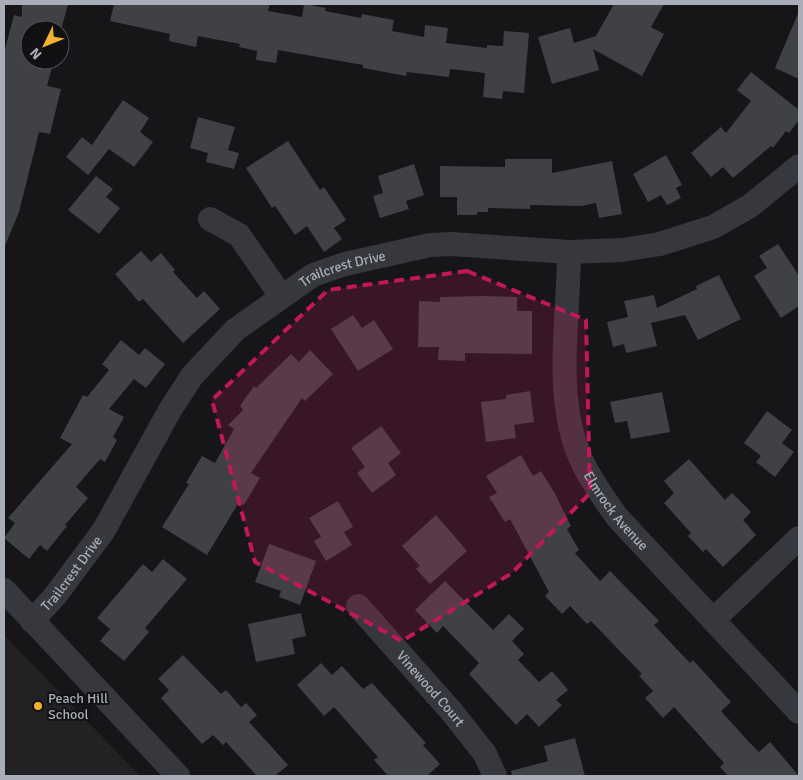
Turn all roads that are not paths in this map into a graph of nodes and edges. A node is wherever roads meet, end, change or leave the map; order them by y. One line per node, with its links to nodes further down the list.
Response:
1 (799, 166): 3 (street, Trailcrest Drive)
2 (210, 219): 4 (street)
3 (569, 252): 4 (street, Trailcrest Drive); 9 (street, Elmrock Avenue)
4 (281, 296): 8 (street, Trailcrest Drive)
5 (799, 538): 9 (street)
6 (4, 590): 8 (street)
7 (358, 606): 12 (street, Vinewood Court)
8 (32, 620): 11 (street)
9 (713, 620): 10 (street, Elmrock Avenue)
10 (799, 712)
11 (178, 776)
12 (495, 776)

